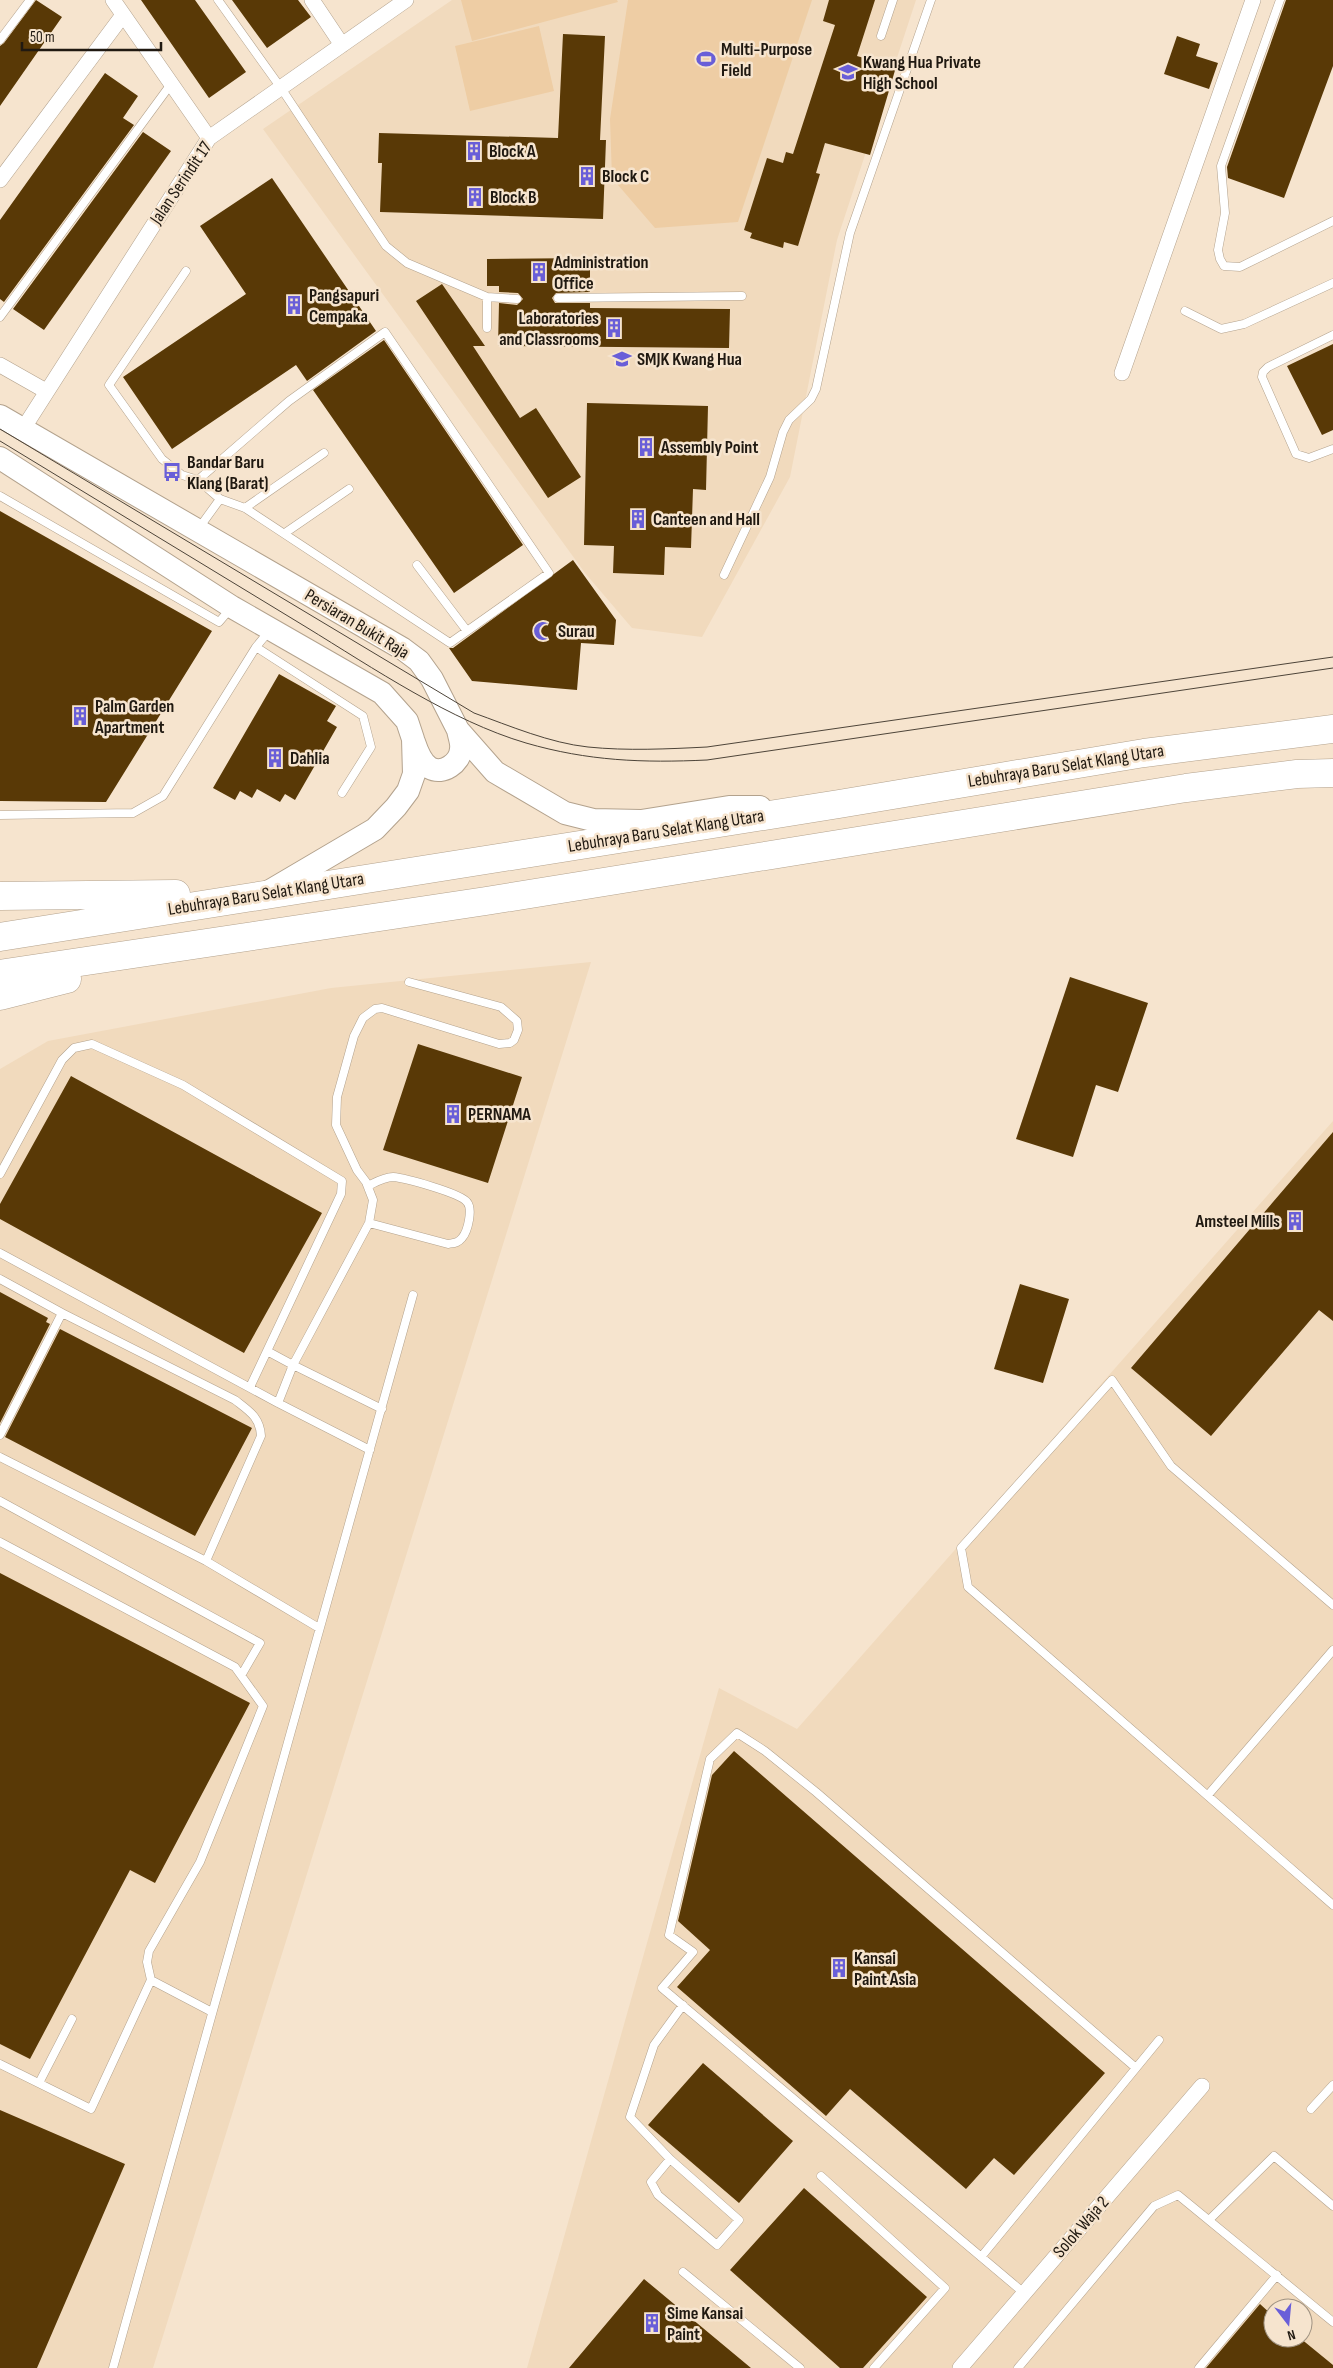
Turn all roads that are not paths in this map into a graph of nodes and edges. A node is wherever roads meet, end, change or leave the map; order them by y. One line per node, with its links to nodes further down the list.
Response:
1 (30, 0): 12 (lane)
2 (113, 0): 10 (street)
3 (218, 0): 15 (lane)
4 (312, 0): 13 (street)
5 (406, 0): 13 (street, Jalan Serindit 17)
6 (893, 0): 11 (lane)
7 (931, 0): 45 (lane)
8 (1253, 0): 30 (street)
9 (1280, 0): 18 (lane)
10 (123, 15): 14 (street); 17 (street)
11 (881, 36)
12 (0, 40)
13 (342, 45): 15 (street, Jalan Serindit 17)
14 (171, 84): 16 (street); 26 (lane)
15 (281, 88): 16 (street, Jalan Serindit 17); 22 (lane)
16 (209, 138): 31 (street, Jalan Serindit 17)
17 (0, 180)
18 (1333, 221)
19 (186, 271): 37 (lane)
20 (1333, 283): 25 (lane)
21 (742, 296): 24 (lane)
22 (487, 297): 23 (lane); 27 (lane)
23 (517, 298)
24 (558, 298)
25 (1185, 311)
26 (0, 317)
27 (488, 328)
28 (1333, 335): 34 (lane)
29 (0, 365): 31 (street)
30 (1122, 374)
31 (46, 391): 33 (street, Jalan Serindit 17)
32 (0, 416): 33 (main road, Persiaran Bukit Raja)
33 (23, 429): 42 (main road, Persiaran Bukit Raja)
34 (1333, 449)
35 (324, 453): 41 (lane)
36 (0, 458): 46 (main road)
37 (198, 480): 40 (lane); 48 (lane)
38 (349, 489): 43 (lane)
39 (0, 496): 46 (lane)
40 (220, 499): 41 (lane); 42 (lane)
41 (245, 508): 43 (lane)
42 (198, 529): 51 (main road, Persiaran Bukit Raja)
43 (285, 533): 48 (lane)
44 (417, 565): 48 (lane)
45 (724, 575)
46 (232, 607): 47 (main road)
47 (271, 630): 49 (lane); 52 (main road)
48 (467, 631)
49 (256, 647): 54 (lane); 56 (lane)
50 (1333, 729): 55 (highway, Lebuhraya Baru Selat Klang Utara)
51 (458, 730): 52 (main road); 55 (main road, Persiaran Bukit Raja)
52 (413, 739): 57 (main road)
53 (1333, 775): 60 (highway)
54 (342, 793)
55 (839, 804): 57 (highway, Lebuhraya Baru Selat Klang Utara)
56 (0, 815)
57 (265, 894): 58 (highway); 59 (highway, Lebuhraya Baru Selat Klang Utara)
58 (0, 896)
59 (0, 937)
60 (170, 947): 61 (highway); 63 (highway)
61 (0, 974)
62 (409, 982): 65 (lane)
63 (0, 996)
64 (0, 1174): 71 (lane)
65 (368, 1186): 66 (lane); 66 (lane)
66 (370, 1223): 72 (lane)
67 (0, 1253): 73 (lane)
68 (0, 1279): 70 (lane)
69 (414, 1295): 75 (lane)
70 (62, 1313): 76 (lane); 81 (lane)
71 (267, 1351): 72 (lane); 73 (lane)
72 (294, 1365): 74 (lane); 75 (lane)
73 (250, 1387): 74 (lane)
74 (278, 1403): 77 (lane)
75 (382, 1409): 77 (lane)
76 (0, 1435)
77 (370, 1450): 83 (lane)
78 (0, 1456): 81 (lane)
79 (0, 1501): 85 (lane)
80 (0, 1542): 85 (lane)
81 (206, 1561): 83 (lane)
82 (1333, 1605): 86 (lane)
83 (319, 1628): 90 (lane)
84 (1333, 1650): 86 (lane)
85 (242, 1674): 88 (lane)
86 (1208, 1796): 87 (lane)
87 (1333, 1905)
88 (151, 1980): 90 (lane); 95 (lane)
89 (683, 2005): 94 (lane); 99 (lane); 103 (lane)
90 (212, 2012): 108 (lane)
91 (72, 2020): 95 (lane)
92 (1159, 2040): 94 (lane)
93 (0, 2064): 95 (lane)
94 (1136, 2068): 103 (lane)
95 (39, 2083)
96 (1333, 2085): 98 (lane)
97 (1202, 2086): 106 (street, Solok Waja 2)
98 (1311, 2109)
99 (670, 2159): 99 (lane)
100 (820, 2176): 110 (lane)
101 (1333, 2206): 102 (lane)
102 (1209, 2220): 105 (lane); 112 (lane)
103 (981, 2257): 106 (lane)
104 (683, 2272): 109 (lane)
105 (1277, 2275): 107 (lane); 113 (lane)
106 (1024, 2293): 111 (street, Solok Waja 2)
107 (1333, 2322)
108 (112, 2368)
109 (800, 2368)
110 (874, 2368)
111 (960, 2368)
112 (1018, 2368)
113 (1199, 2368)

